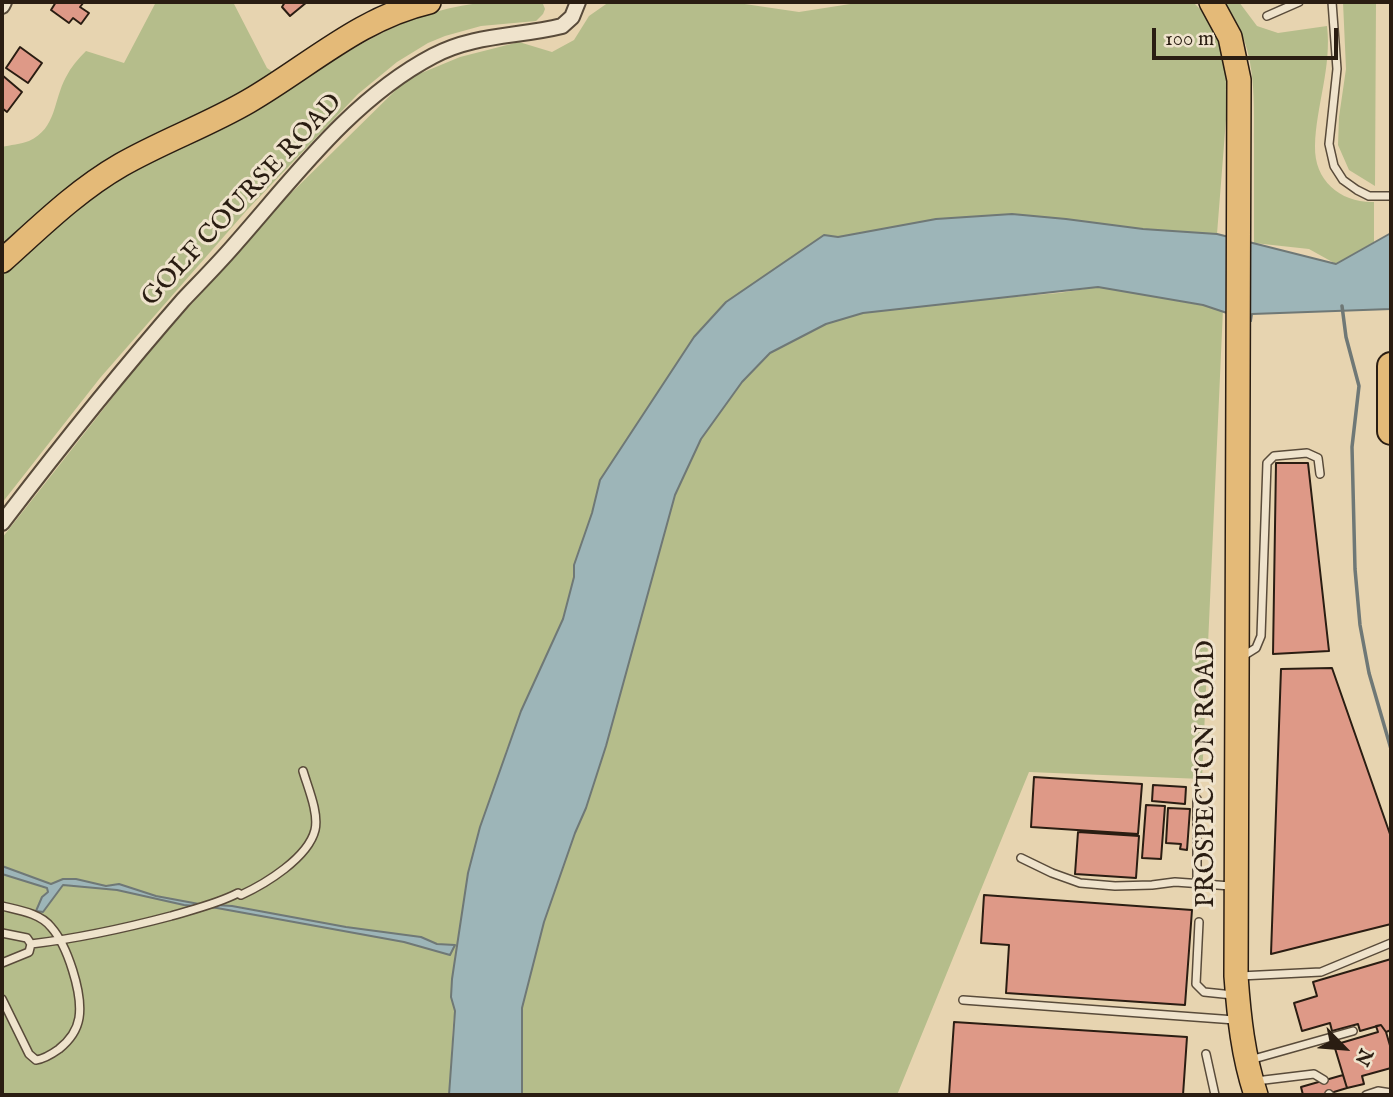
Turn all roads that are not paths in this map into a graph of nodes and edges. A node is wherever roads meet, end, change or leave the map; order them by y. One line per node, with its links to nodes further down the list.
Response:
1 (429, 2): 8 (main road)
2 (578, 2): 13 (street, GOLF COURSE ROAD)
3 (1211, 2): 14 (main road, PROSPECTON ROAD)
4 (1299, 2): 6 (lane)
5 (1332, 2): 7 (lane)
6 (1267, 16)
7 (1391, 196)
8 (2, 261)
9 (1391, 366): 10 (highway)
10 (1391, 419): 11 (highway)
11 (1391, 432)
12 (1320, 474): 14 (lane)
13 (2, 523)
14 (1236, 660): 19 (main road, PROSPECTON ROAD)
15 (303, 771): 23 (lane)
16 (1197, 799): 18 (lane)
17 (1021, 858): 18 (lane)
18 (1197, 883): 19 (lane)
19 (1235, 887): 27 (main road, PROSPECTON ROAD)
20 (2, 906): 23 (lane)
21 (1199, 922): 27 (lane)
22 (2, 933): 25 (lane)
23 (60, 940): 25 (lane); 28 (lane)
24 (1391, 943): 27 (lane)
25 (31, 944): 26 (lane)
26 (2, 963)
27 (1237, 986): 30 (main road, PROSPECTON ROAD)
28 (2, 999)
29 (963, 1000): 30 (lane)
30 (1239, 1020): 33 (main road, PROSPECTON ROAD)
31 (1353, 1031): 33 (lane)
32 (1206, 1055): 36 (lane)
33 (1251, 1079): 34 (lane)
34 (1324, 1080)
35 (1391, 1093): 37 (lane)
36 (1214, 1095)
37 (1366, 1095)

